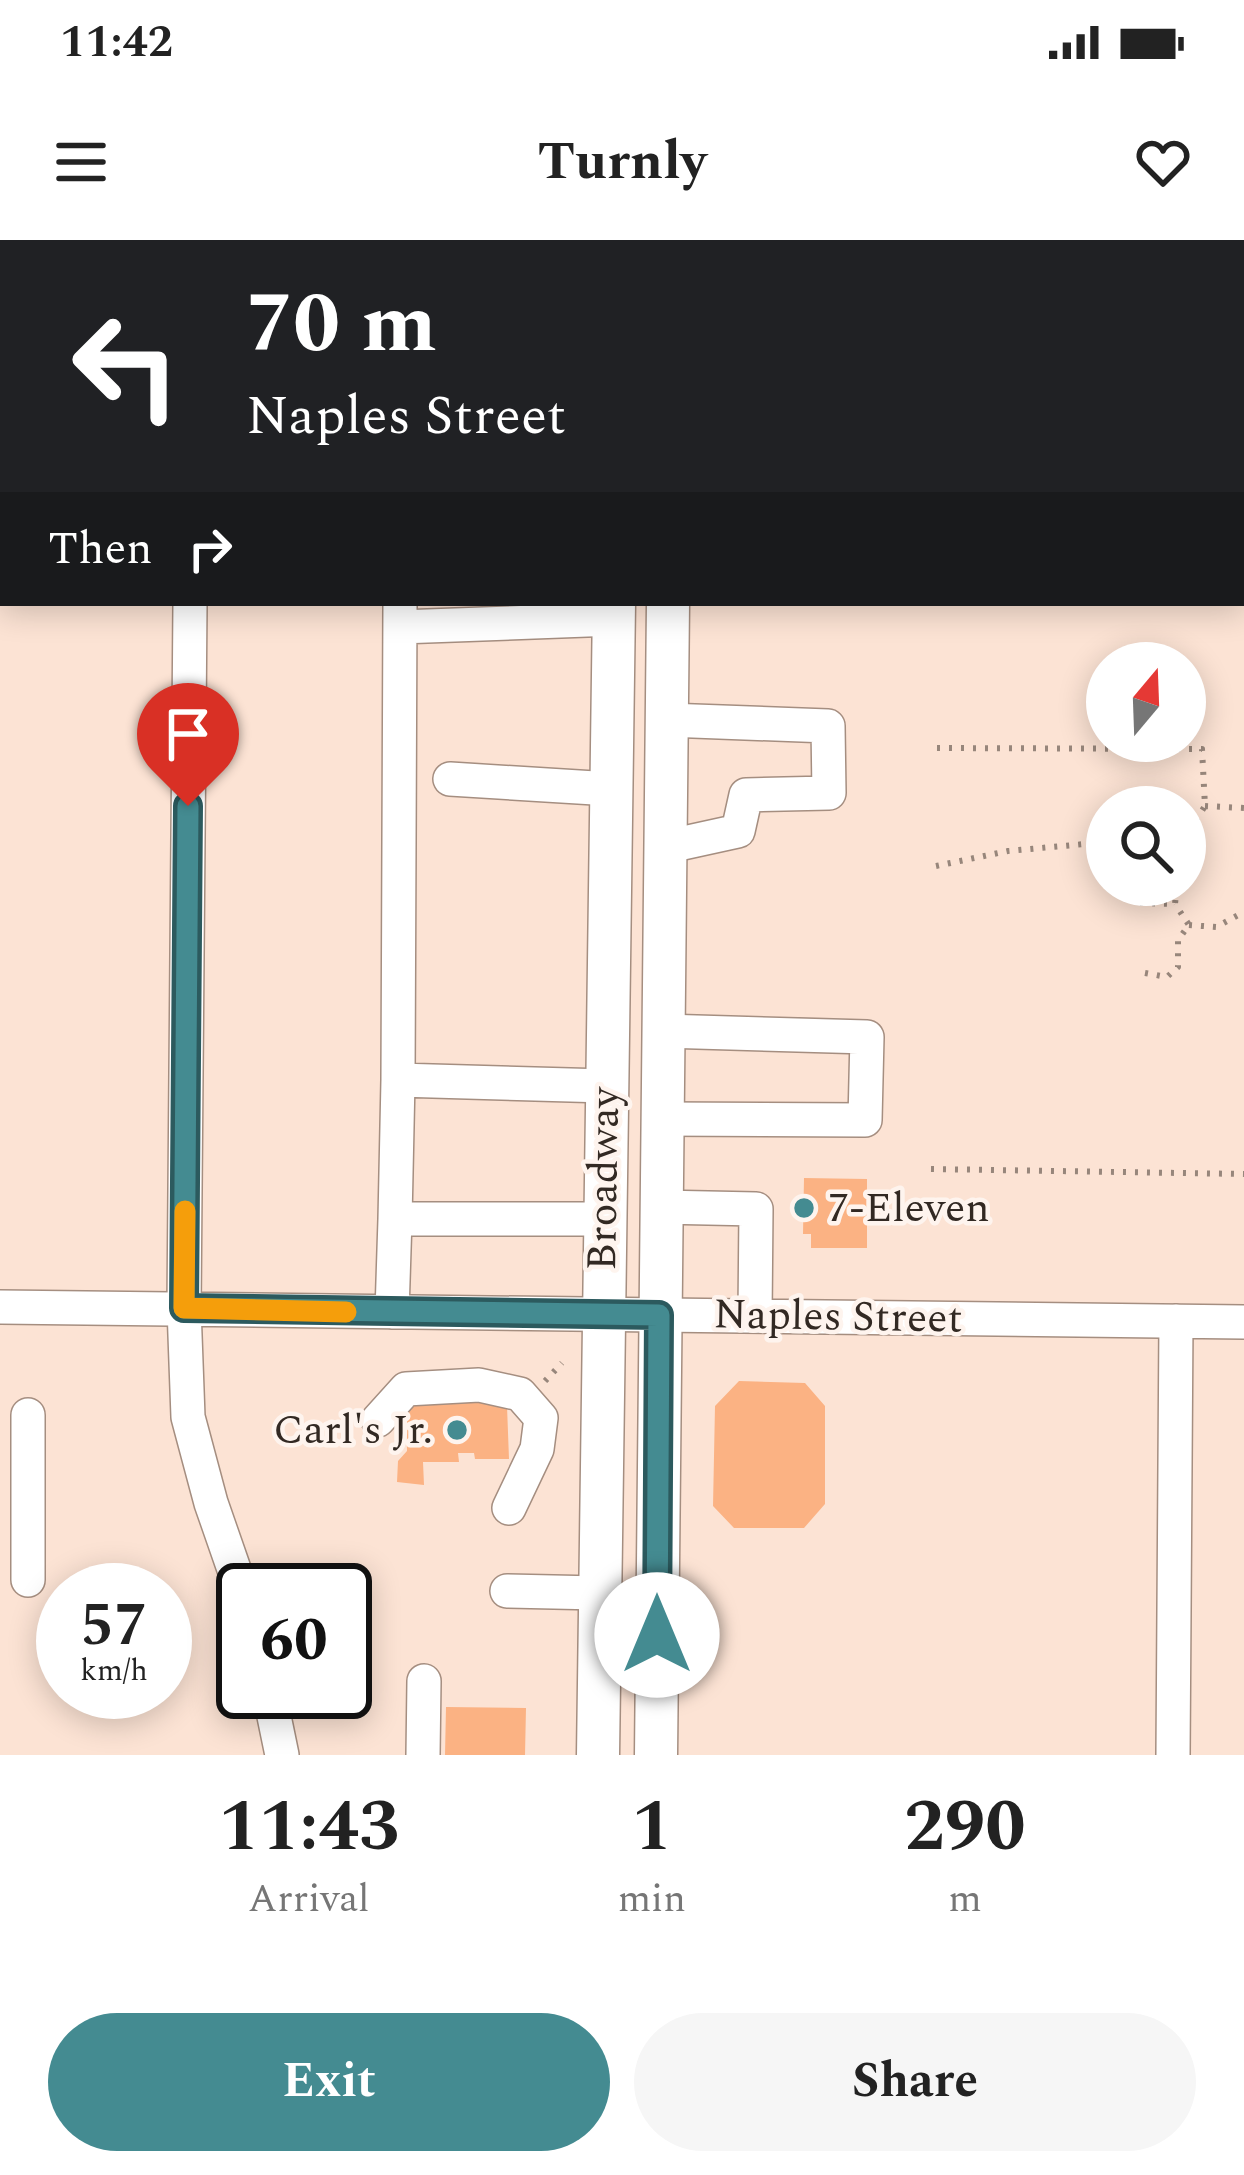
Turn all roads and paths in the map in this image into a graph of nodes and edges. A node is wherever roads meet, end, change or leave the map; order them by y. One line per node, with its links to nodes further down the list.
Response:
1 (190, 606): 29 (street)
2 (668, 606): 5 (main road, Broadway)
3 (614, 611): 4 (street); 9 (main road, Broadway)
4 (400, 615): 20 (street)
5 (667, 720): 13 (main road, Broadway); 13 (street)
6 (938, 748): 8 (path)
7 (450, 779): 9 (street)
8 (1204, 786)
9 (611, 789): 21 (main road, Broadway)
10 (1206, 806): 11 (path)
11 (1244, 808)
12 (1086, 844): 14 (path)
13 (665, 847): 19 (main road, Broadway)
14 (936, 866)
15 (1176, 906): 17 (path)
16 (1244, 912): 17 (path)
17 (1189, 925): 18 (path)
18 (1145, 973)
19 (663, 1031): 22 (main road, Broadway); 22 (street)
20 (398, 1080): 21 (street); 26 (street)
21 (606, 1086): 27 (main road, Broadway)
22 (662, 1119): 25 (main road, Broadway)
23 (931, 1169): 24 (path)
24 (1244, 1174)
25 (661, 1207): 32 (main road, Broadway); 33 (street)
26 (395, 1219): 27 (street); 30 (street)
27 (604, 1219): 31 (main road, Broadway)
28 (0, 1306): 29 (street, Naples Street)
29 (184, 1308): 30 (street, Naples Street); 40 (street)
30 (392, 1312): 31 (street, Naples Street)
31 (602, 1314): 32 (street, Naples Street); 43 (main road, Broadway)
32 (659, 1315): 33 (street, Naples Street); 49 (main road, Broadway)
33 (755, 1316): 34 (street, Naples Street)
34 (1176, 1321): 35 (street, Naples Street); 50 (street)
35 (1244, 1322)
36 (28, 1415): 38 (street)
37 (378, 1420): 39 (street)
38 (14, 1499): 41 (street)
39 (508, 1508)
40 (232, 1563)
41 (28, 1580)
42 (507, 1591): 43 (street)
43 (599, 1593): 48 (main road, Broadway)
44 (424, 1682): 47 (street)
45 (275, 1719): 46 (street)
46 (282, 1755)
47 (422, 1755)
48 (598, 1755)
49 (656, 1755)
50 (1173, 1755)

